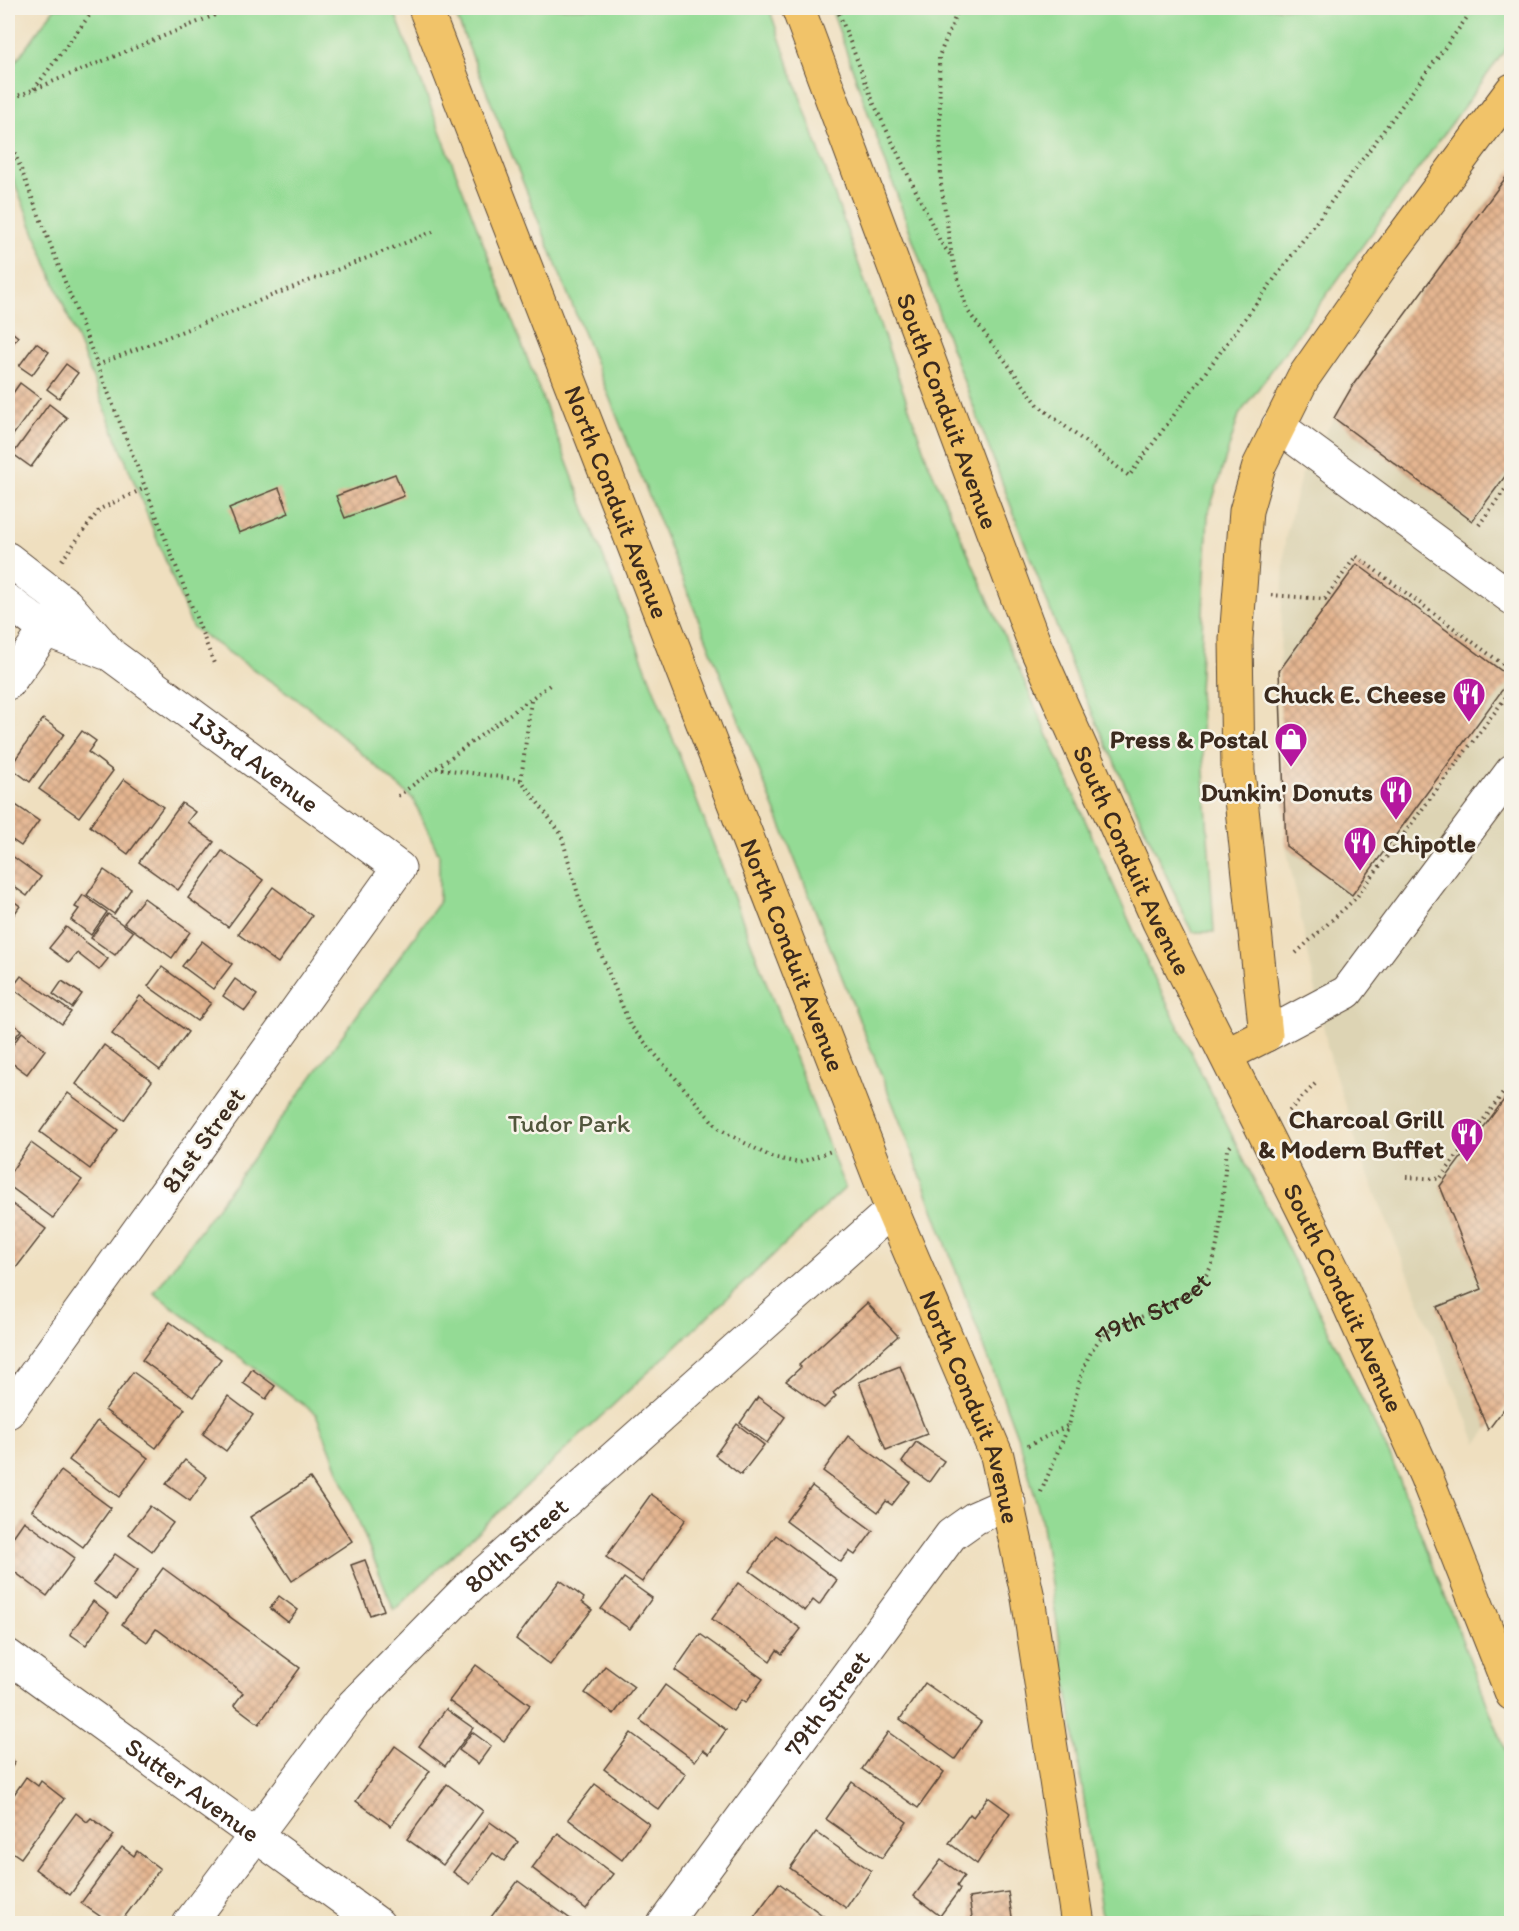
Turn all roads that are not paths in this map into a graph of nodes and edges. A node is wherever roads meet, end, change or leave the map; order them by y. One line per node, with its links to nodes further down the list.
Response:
1 (425, 8): 16 (main road, North Conduit Avenue)
2 (798, 8): 15 (main road, South Conduit Avenue)
3 (1512, 90): 4 (main road)
4 (1278, 426): 6 (street); 14 (main road)
5 (8, 559): 8 (street, 133rd Avenue)
6 (1512, 598)
7 (8, 601): 9 (street, 133rd Avenue)
8 (66, 604): 9 (street); 10 (street, 133rd Avenue)
9 (46, 630): 10 (street, 133rd Avenue); 11 (street)
10 (111, 655): 13 (street, 133rd Avenue)
11 (8, 683)
12 (1512, 771): 14 (street)
13 (399, 868): 17 (street, 81st Street)
14 (1266, 1035): 15 (main road)
15 (1226, 1055): 20 (main road, South Conduit Avenue)
16 (892, 1210): 18 (main road, North Conduit Avenue); 21 (street, 80th Street)
17 (8, 1412)
18 (1009, 1503): 24 (street, 79th Street); 25 (main road, North Conduit Avenue)
19 (8, 1656): 21 (street, Sutter Avenue)
20 (1512, 1694)
21 (256, 1835): 22 (street, 80th Street); 23 (street, Sutter Avenue)
22 (189, 1923)
23 (378, 1923)
24 (664, 1923)
25 (1078, 1923)

